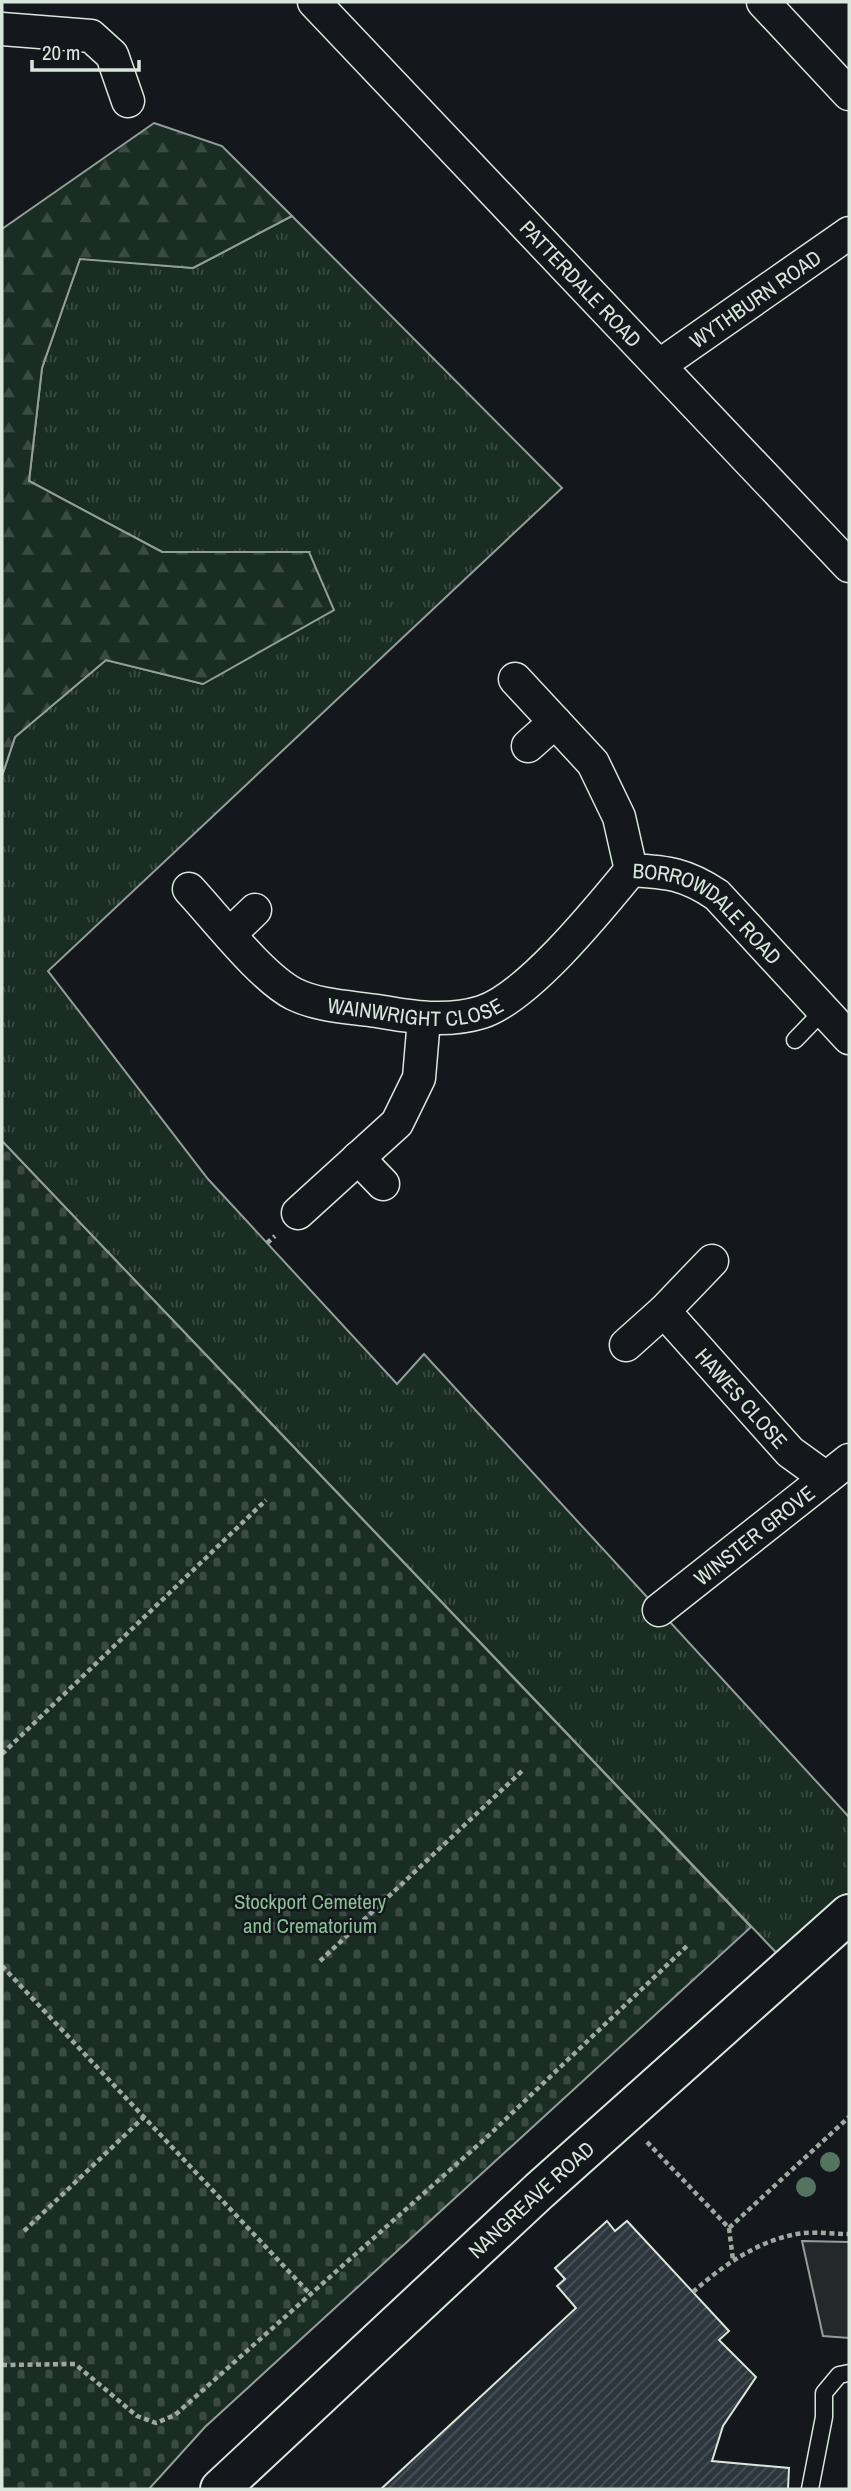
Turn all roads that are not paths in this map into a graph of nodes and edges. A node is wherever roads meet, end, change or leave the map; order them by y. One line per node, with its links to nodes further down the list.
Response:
1 (314, 2): 7 (street, PATTERDALE ROAD)
2 (763, 2): 4 (street)
3 (2, 29): 5 (street)
4 (849, 94)
5 (128, 101)
6 (849, 233): 7 (street, WYTHBURN ROAD)
7 (660, 365): 8 (street, PATTERDALE ROAD)
8 (849, 566)
9 (515, 679): 10 (street, BORROWDALE ROAD)
10 (555, 722): 11 (street); 12 (street, BORROWDALE ROAD)
11 (528, 746)
12 (631, 870): 16 (street, BORROWDALE ROAD); 17 (street, WAINWRIGHT CLOSE)
13 (189, 889): 15 (street, WAINWRIGHT CLOSE)
14 (255, 910): 15 (street)
15 (230, 934): 17 (street, WAINWRIGHT CLOSE)
16 (823, 1011): 18 (street, BORROWDALE ROAD); 19 (lane)
17 (424, 1018): 20 (street)
18 (849, 1038)
19 (795, 1040)
20 (358, 1158): 21 (street); 22 (street)
21 (383, 1184)
22 (298, 1213)
23 (712, 1261): 24 (street)
24 (664, 1311): 25 (street); 26 (street, HAWES CLOSE)
25 (626, 1345)
26 (838, 1469): 27 (street, WINSTER GROVE)
27 (659, 1610)
28 (849, 1914): 30 (main road, NANGREAVE ROAD)
29 (849, 2373): 31 (lane)
30 (220, 2489)
31 (810, 2489)

